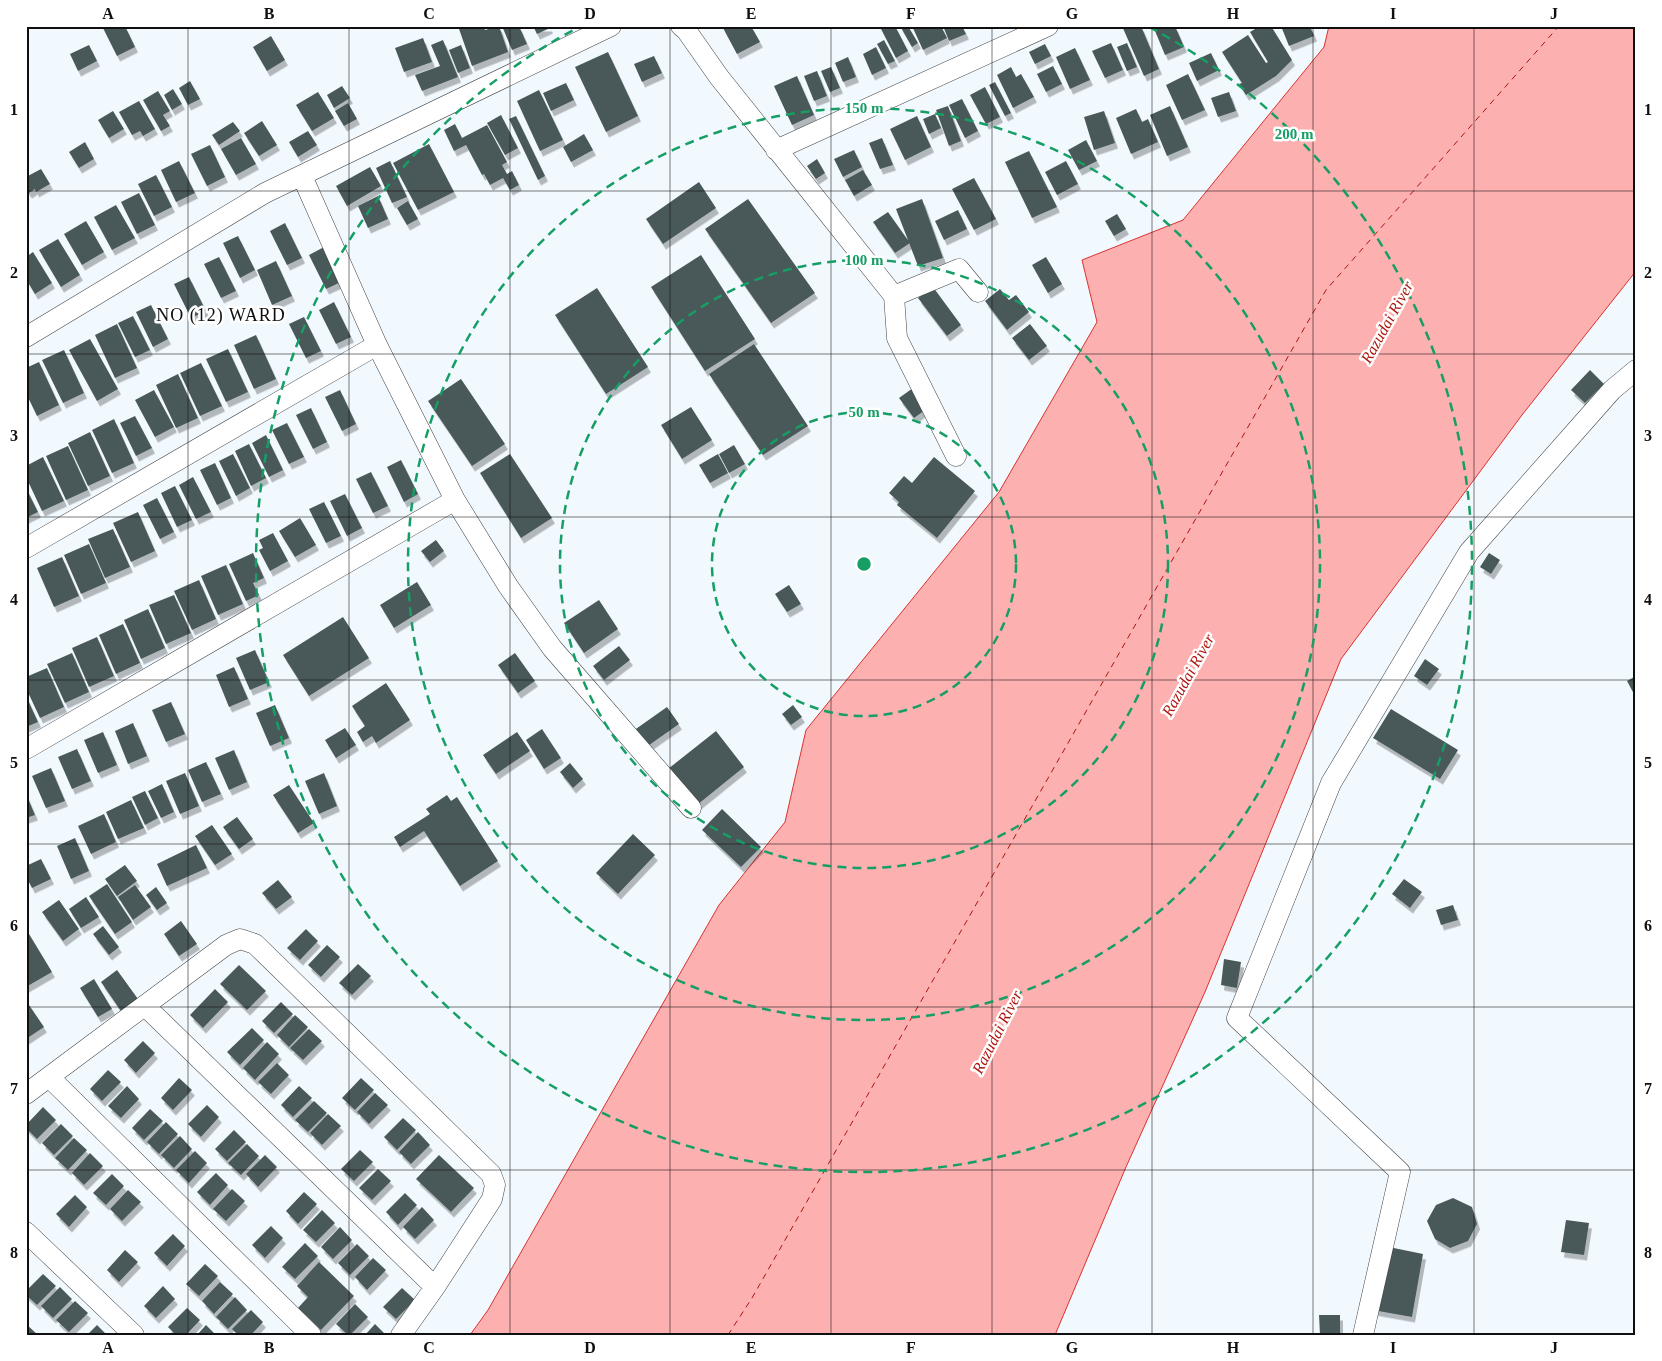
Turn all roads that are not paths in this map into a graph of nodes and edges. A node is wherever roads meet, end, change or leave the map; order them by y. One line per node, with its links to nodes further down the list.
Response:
1 (611, 26): 5 (street)
2 (681, 26): 4 (street)
3 (1048, 26): 4 (street)
4 (776, 150): 7 (street)
5 (302, 176): 8 (street); 9 (street)
6 (978, 292): 7 (street)
7 (894, 296): 11 (street)
8 (26, 337)
9 (377, 345): 12 (street); 13 (street)
10 (1636, 370): 24 (street)
11 (956, 456)
12 (455, 500): 14 (street); 15 (street)
13 (26, 548)
14 (26, 749)
15 (691, 808)
16 (145, 1006): 17 (street); 20 (street); 20 (street)
17 (49, 1077): 18 (street); 22 (street)
18 (26, 1094)
19 (26, 1232): 21 (street)
20 (435, 1287): 23 (street)
21 (134, 1335)
22 (311, 1335)
23 (401, 1335)
24 (1363, 1335)

